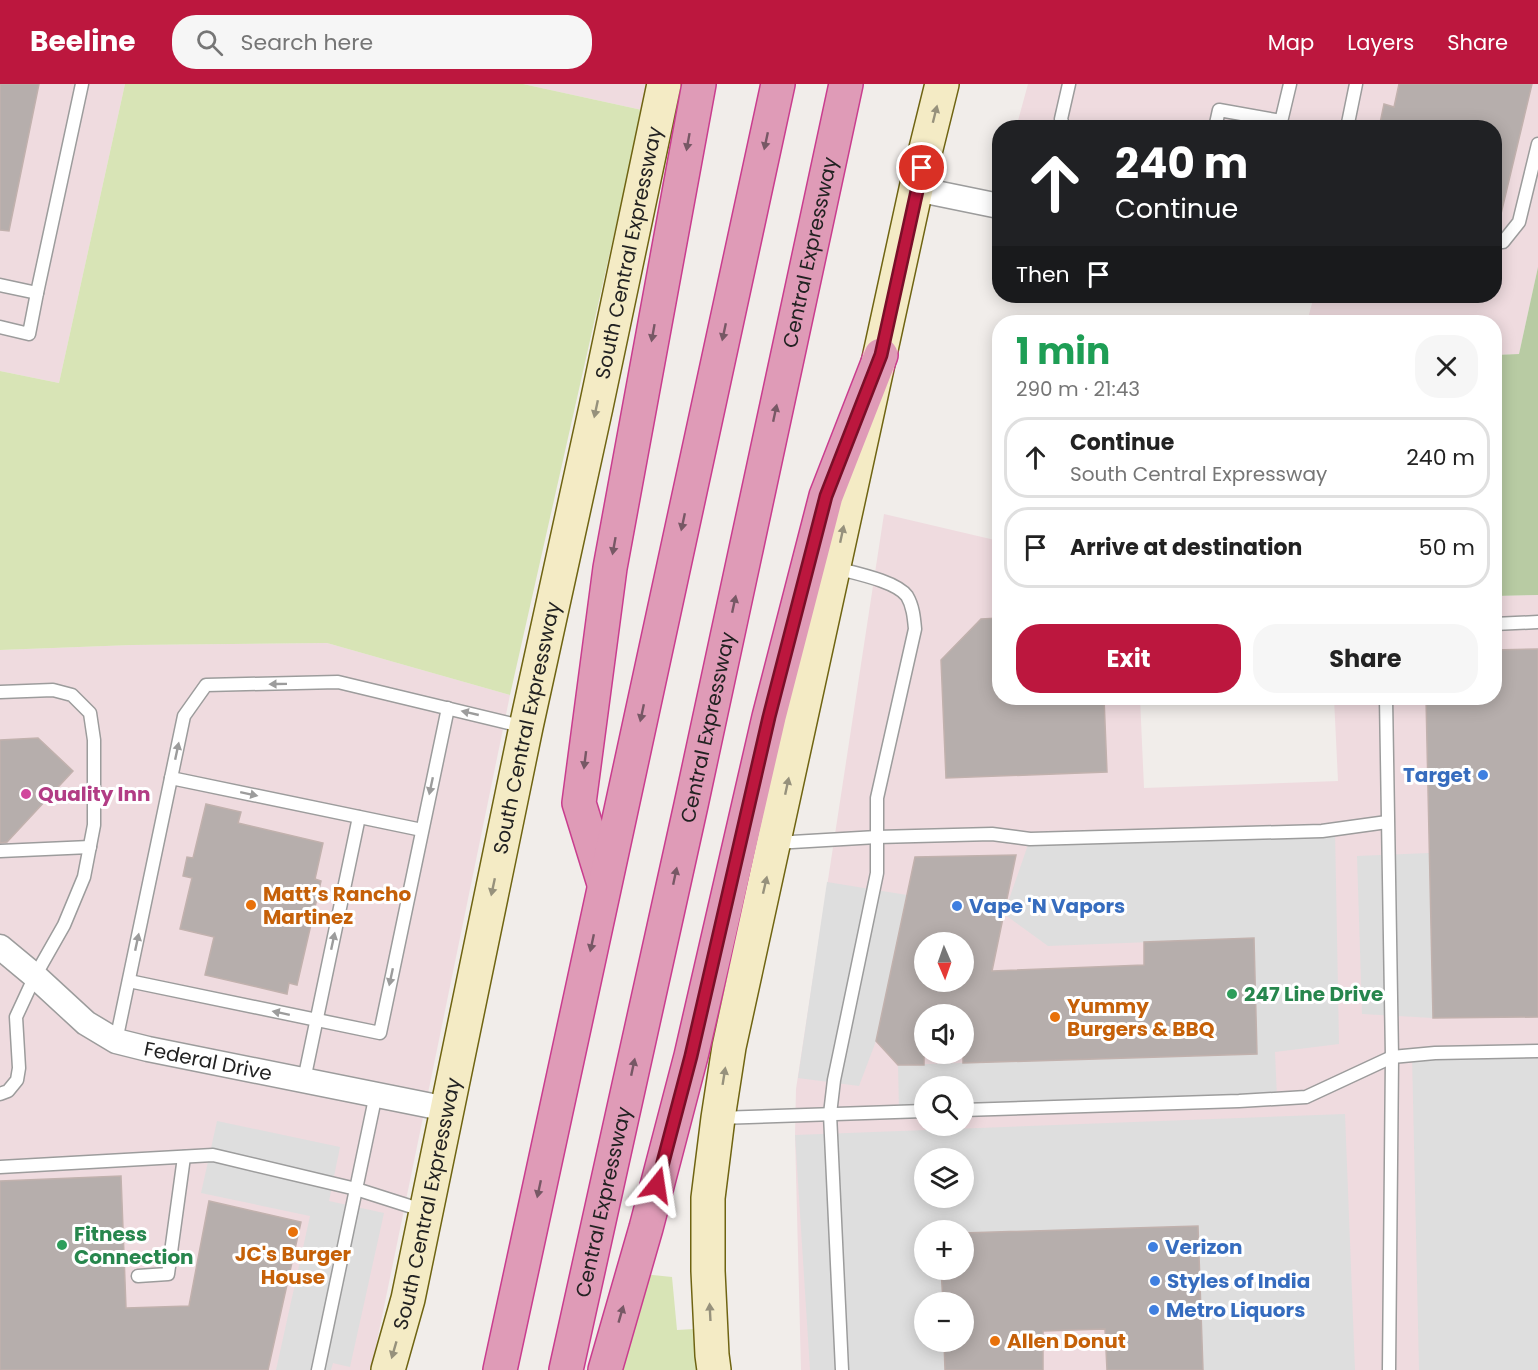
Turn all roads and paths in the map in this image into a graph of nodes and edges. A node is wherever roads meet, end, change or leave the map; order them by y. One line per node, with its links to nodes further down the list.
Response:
1 (82, 84): 20 (lane)
2 (661, 84): 29 (main road, South Central Expressway, one-way to 29)
3 (699, 84): 38 (highway, one-way to 38)
4 (778, 84): 38 (highway, one-way to 38)
5 (846, 84): 62 (highway, Central Expressway, one-way to 5)
6 (942, 84): 16 (main road, one-way to 6)
7 (1069, 84): 10 (lane)
8 (1290, 84): 13 (lane)
9 (1356, 84): 14 (lane)
10 (1061, 120)
11 (1217, 120): 12 (lane)
12 (1263, 120)
13 (1282, 120)
14 (1349, 120)
15 (1538, 144): 18 (lane)
16 (916, 189): 17 (street); 22 (main road)
17 (992, 205)
18 (1502, 242)
19 (0, 285): 20 (lane)
20 (37, 293): 21 (lane)
21 (0, 327)
22 (881, 355): 23 (main road, one-way to 22); 63 (highway, one-way to 22)
23 (835, 567): 34 (lane); 35 (main road, one-way to 23)
24 (1538, 622): 25 (lane)
25 (1502, 624)
26 (0, 692): 36 (lane)
27 (1386, 705): 32 (lane)
28 (448, 708): 29 (lane, one-way to 28); 30 (lane); 33 (lane, one-way to 33)
29 (526, 727): 49 (main road, South Central Expressway, one-way to 49)
30 (171, 778): 31 (lane, one-way to 31); 41 (lane, one-way to 30)
31 (359, 817): 33 (lane); 42 (lane, one-way to 31)
32 (1387, 822): 34 (lane); 45 (lane)
33 (422, 830): 42 (lane, one-way to 42)
34 (878, 837): 35 (lane); 52 (lane)
35 (775, 843): 53 (main road, one-way to 35)
36 (90, 847): 37 (lane); 40 (lane)
37 (0, 851)
38 (605, 886): 61 (highway, one-way to 61)
39 (0, 947): 40 (street, Federal Drive)
40 (35, 976): 43 (street, Federal Drive); 47 (lane)
41 (129, 981): 42 (lane, one-way to 41); 43 (lane)
42 (316, 1020): 46 (lane)
43 (116, 1041): 46 (street, Federal Drive)
44 (1538, 1051): 45 (lane)
45 (1392, 1057): 50 (lane); 66 (lane)
46 (304, 1080): 48 (street, Federal Drive)
47 (0, 1094)
48 (376, 1094): 49 (street, Federal Drive); 56 (lane)
49 (447, 1109): 57 (main road, South Central Expressway)
50 (974, 1110)
51 (914, 1111): 52 (lane)
52 (830, 1114): 53 (lane); 65 (lane)
53 (718, 1118): 64 (main road, one-way to 53)
54 (184, 1156): 55 (lane); 56 (lane); 58 (lane)
55 (0, 1167)
56 (356, 1189): 57 (lane); 59 (lane)
57 (426, 1212): 60 (main road, South Central Expressway, one-way to 60)
58 (138, 1276)
59 (318, 1370)
60 (388, 1370)
61 (500, 1370)
62 (566, 1370)
63 (605, 1370)
64 (714, 1370)
65 (842, 1370)
66 (1389, 1370)

